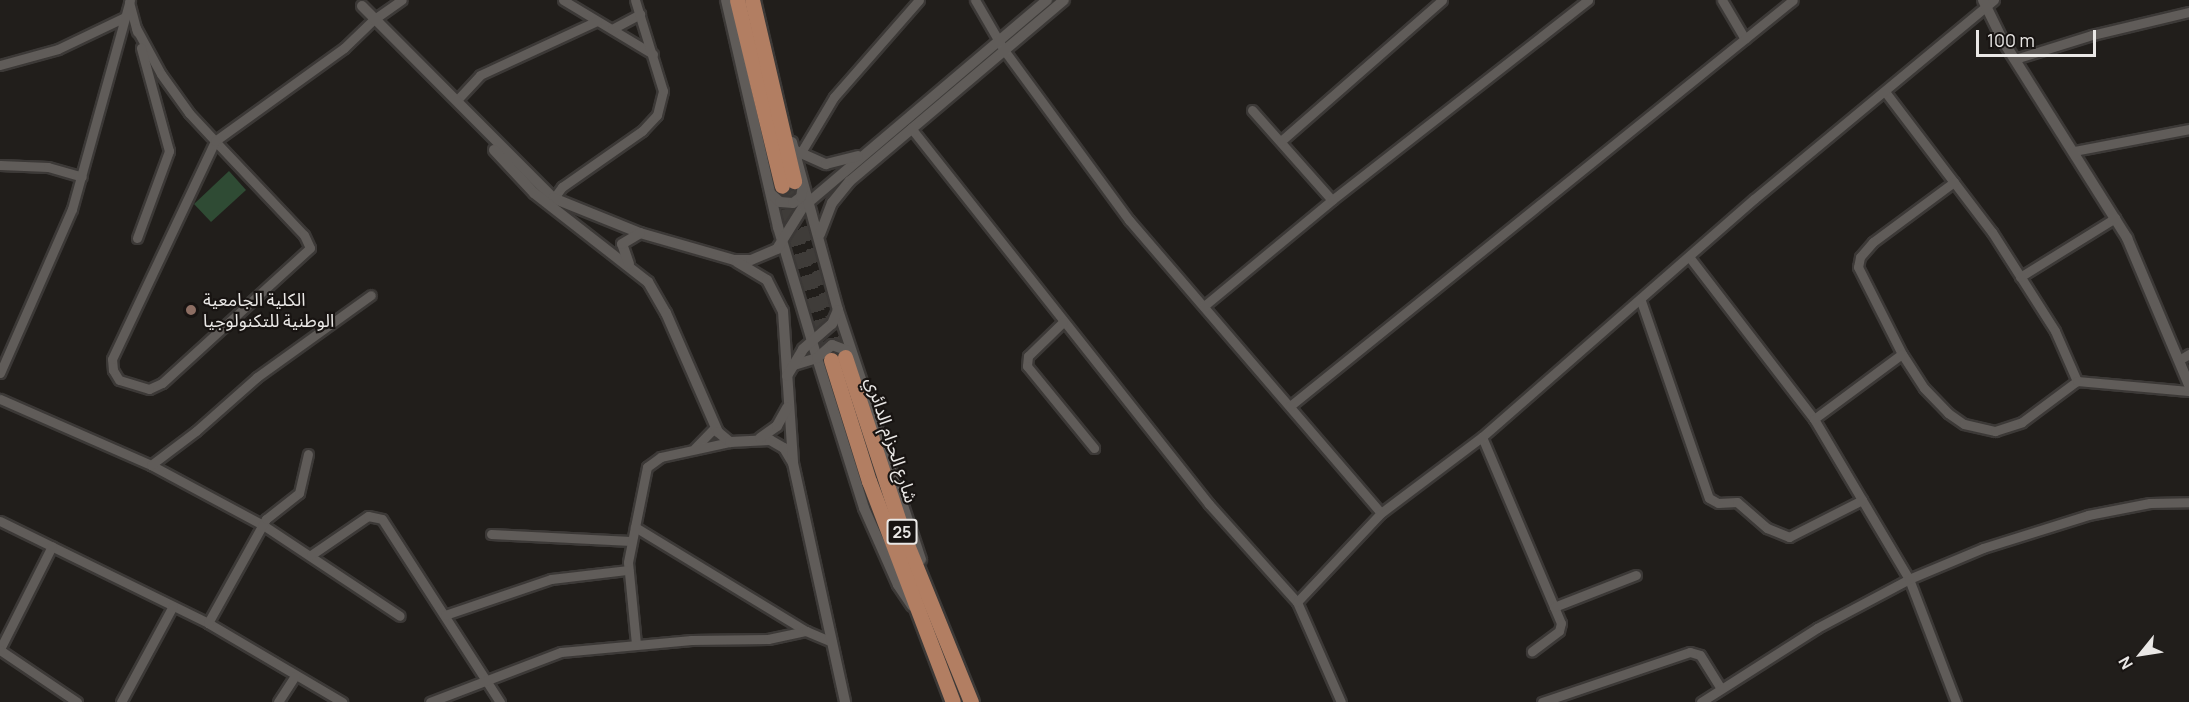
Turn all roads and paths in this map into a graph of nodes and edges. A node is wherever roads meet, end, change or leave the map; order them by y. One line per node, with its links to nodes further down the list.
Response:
1 (402, 0): 22 (street)
2 (563, 0): 23 (street)
3 (635, 0): 20 (street)
4 (726, 0): 46 (street)
5 (737, 0): 46 (highway)
6 (752, 0): 46 (highway)
7 (759, 0): 41 (street)
8 (919, 0): 41 (street)
9 (975, 0): 26 (street)
10 (1047, 0): 26 (street)
11 (1064, 0): 28 (street)
12 (1442, 0): 39 (street)
13 (1588, 0): 47 (street)
14 (1722, 0): 27 (street)
15 (1793, 0): 27 (street)
16 (129, 1): 21 (street); 24 (street)
17 (1988, 2): 30 (street); 32 (street)
18 (359, 3): 22 (street)
19 (2189, 12): 30 (street)
20 (640, 14): 25 (street); 29 (street)
21 (124, 17): 31 (street); 44 (street)
22 (375, 18): 33 (street); 38 (street); 48 (street)
23 (597, 21): 25 (street); 33 (street)
24 (136, 28): 38 (street); 54 (street)
25 (612, 29): 29 (street)
26 (997, 39): 28 (street); 37 (street)
27 (1745, 39): 78 (street)
28 (1004, 50): 35 (street); 63 (street)
29 (653, 54): 48 (street)
30 (2015, 59): 40 (street)
31 (0, 65)
32 (1886, 93): 45 (street); 57 (street)
33 (457, 100): 48 (street)
34 (1252, 110): 39 (street)
35 (911, 128): 37 (street); 65 (street)
36 (2189, 129): 40 (street)
37 (893, 137): 42 (street); 53 (street)
38 (214, 141): 38 (street)
39 (1281, 141): 47 (street)
40 (2074, 151): 50 (street)
41 (797, 152): 42 (street); 46 (street)
42 (867, 153): 49 (street)
43 (0, 165): 44 (street)
44 (82, 177): 71 (street)
45 (1954, 182): 60 (street); 67 (street)
46 (787, 186): 49 (street); 51 (street)
47 (1332, 200): 63 (street)
48 (551, 202): 52 (street); 59 (street)
49 (809, 202): 53 (street); 55 (street)
50 (2115, 218): 60 (street); 69 (street)
51 (778, 227): 55 (street); 56 (street)
52 (640, 233): 58 (street); 59 (street)
53 (820, 235): 64 (street)
54 (137, 238)
55 (783, 244): 56 (street); 66 (street)
56 (767, 255): 58 (street)
57 (1690, 258): 62 (street); 79 (street)
58 (734, 260): 72 (street)
59 (630, 266): 80 (street)
60 (2020, 277): 73 (street)
61 (371, 295): 88 (street)
62 (1641, 301): 81 (street); 89 (street)
63 (1204, 306): 78 (street)
64 (838, 310): 66 (street); 68 (street)
65 (1063, 322): 85 (street); 102 (street)
66 (812, 340): 68 (street); 70 (street)
67 (1902, 354): 73 (street); 79 (street)
68 (836, 357): 70 (street); 123 (highway, شارع الحزام الدائري / 25); 124 (highway, شارع الحزام الدائري / 25)
69 (2184, 357): 74 (street)
70 (794, 365): 72 (street)
71 (0, 373)
72 (787, 376): 77 (street)
73 (2077, 381): 75 (street)
74 (2189, 385)
75 (2189, 391)
76 (0, 399): 88 (street)
77 (789, 403): 82 (street); 87 (street)
78 (1290, 406): 91 (street)
79 (1814, 419): 89 (street)
80 (714, 428): 83 (street); 84 (street)
81 (1482, 437): 91 (street); 104 (street)
82 (760, 438): 83 (street); 87 (street)
83 (730, 442): 84 (street)
84 (695, 448): 94 (street)
85 (1094, 448)
86 (308, 454): 93 (street)
87 (793, 463): 109 (street)
88 (151, 465): 93 (street)
89 (1862, 500): 101 (street)
90 (2189, 502): 101 (street)
91 (1381, 513): 102 (street)
92 (0, 521): 97 (street)
93 (263, 525): 98 (street); 107 (street)
94 (635, 527): 96 (street); 108 (street)
95 (491, 534): 96 (street)
96 (630, 541): 99 (street)
97 (52, 546): 103 (street); 111 (street)
98 (311, 555): 105 (street); 106 (street)
99 (628, 570): 105 (street); 110 (street)
100 (1636, 575): 104 (street)
101 (1909, 579): 115 (street); 128 (street)
102 (1297, 602): 125 (street)
103 (173, 606): 107 (street); 117 (street)
104 (1554, 607): 112 (street)
105 (445, 615): 114 (street)
106 (400, 616)
107 (208, 623): 113 (street)
108 (806, 631): 109 (street); 110 (street)
109 (832, 642): 122 (street)
110 (636, 644): 114 (street)
111 (0, 649): 116 (street)
112 (1532, 651)
113 (296, 676): 118 (street); 119 (street)
114 (486, 680): 120 (street); 121 (street)
115 (1721, 688): 126 (street); 127 (street)
116 (77, 702)
117 (121, 702)
118 (278, 702)
119 (342, 702)
120 (430, 702)
121 (500, 702)
122 (845, 702)
123 (953, 702)
124 (971, 702)
125 (1341, 702)
126 (1542, 702)
127 (1701, 702)
128 (1956, 702)

